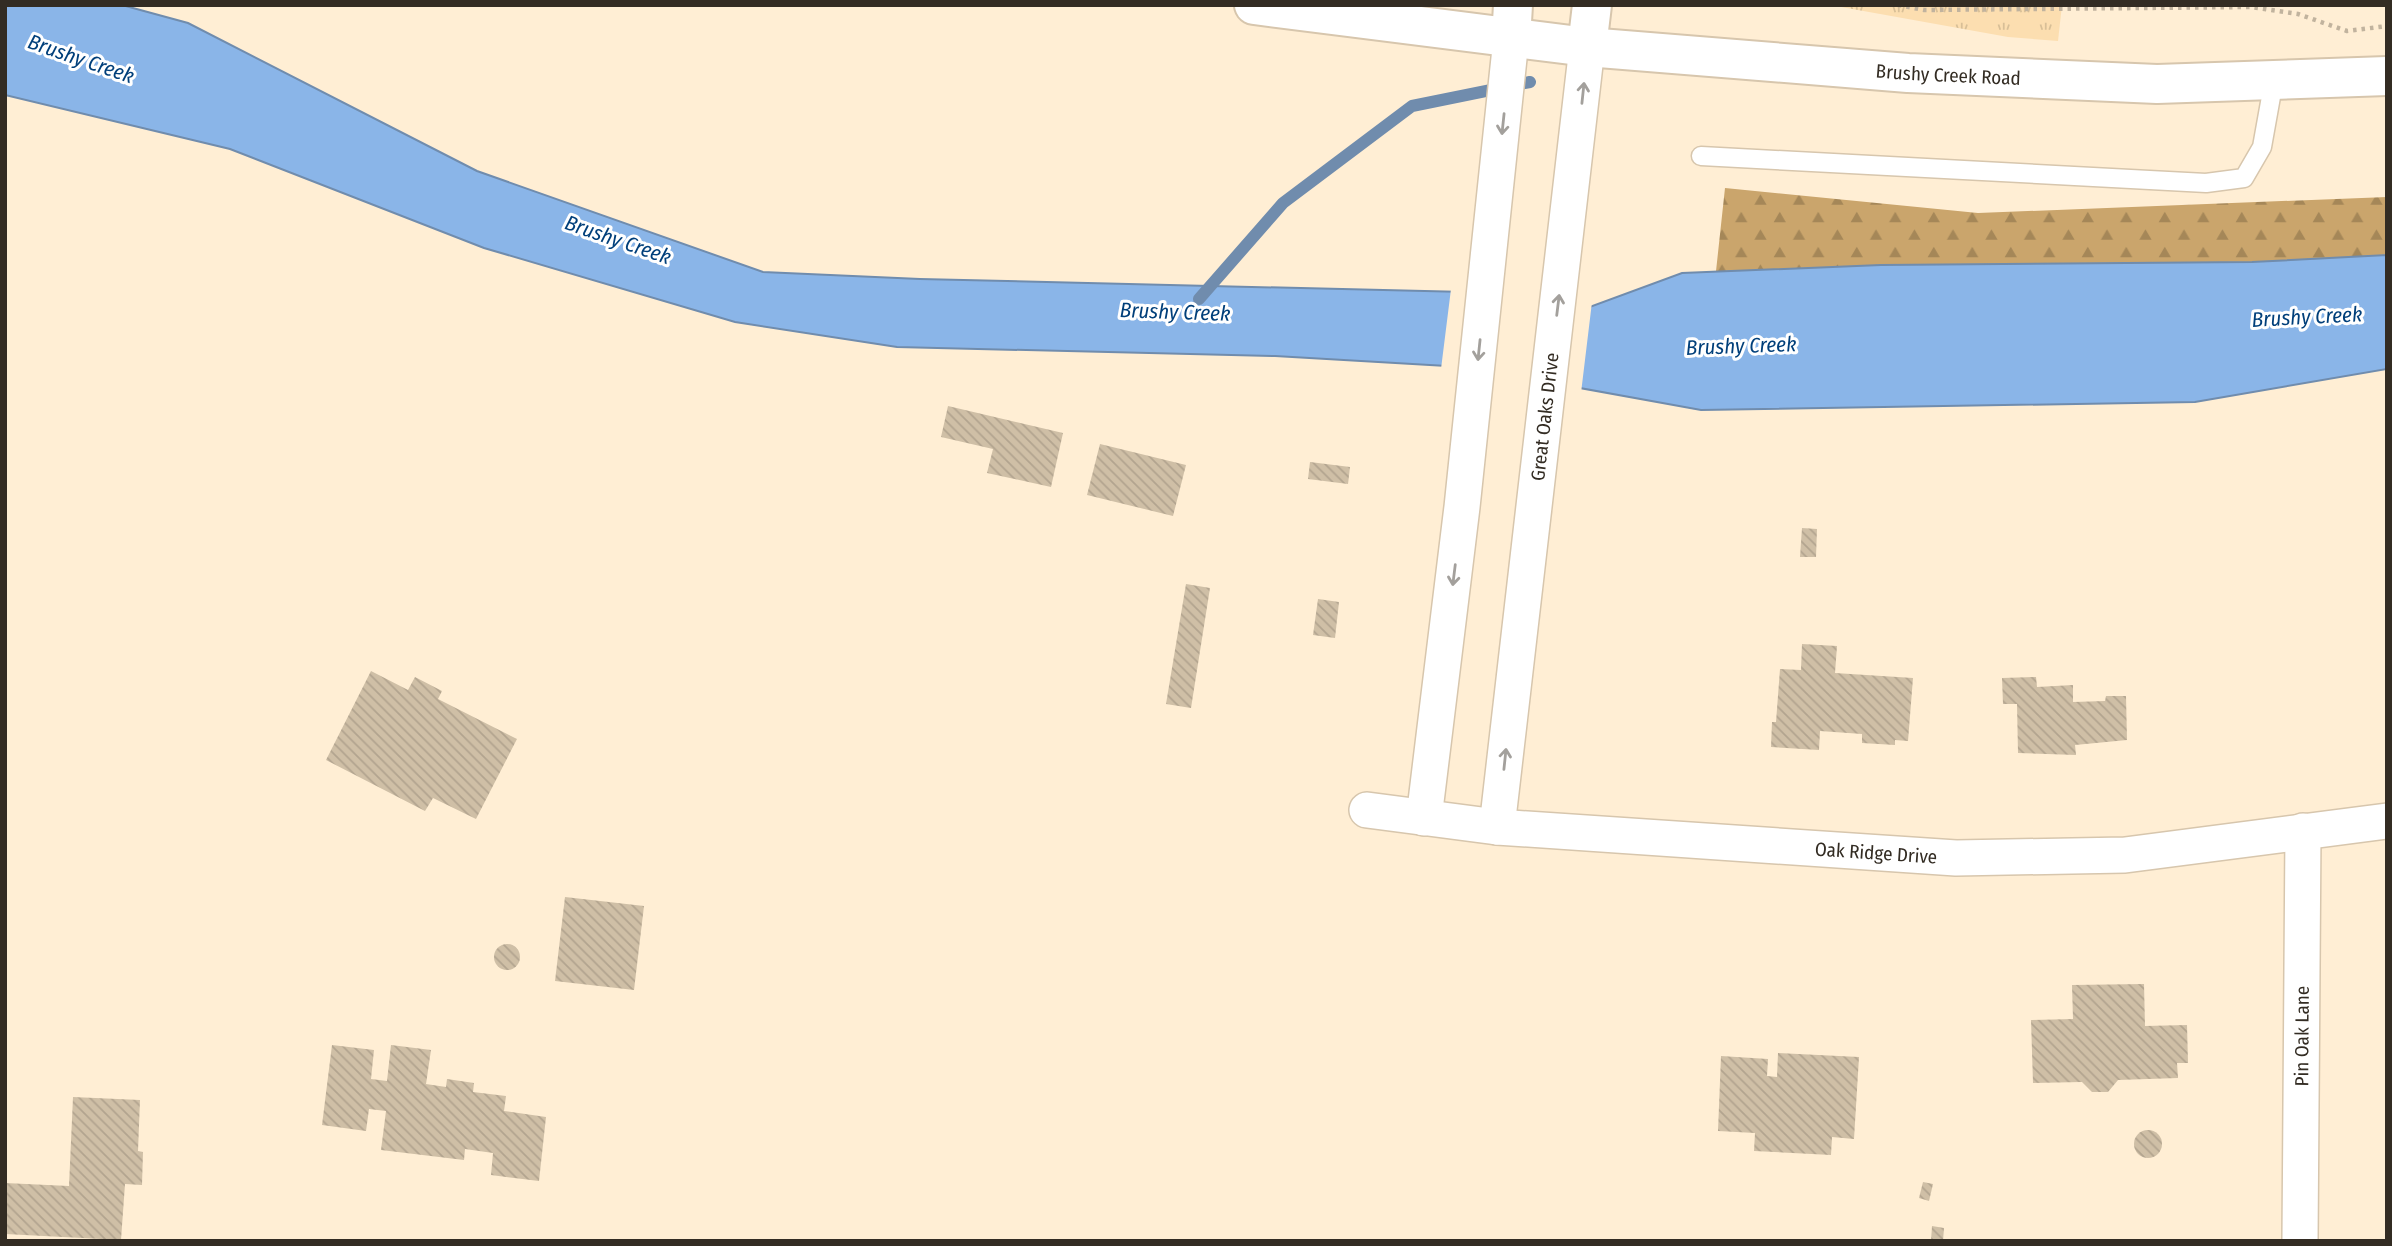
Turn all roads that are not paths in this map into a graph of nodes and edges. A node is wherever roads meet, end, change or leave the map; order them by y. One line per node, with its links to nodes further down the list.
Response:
1 (1254, 5): 3 (street, Brushy Creek Road)
2 (1592, 5): 4 (street, Great Oaks Drive)
3 (1512, 33): 4 (street, Brushy Creek Road); 9 (street, one-way to 9)
4 (1587, 47): 6 (street, Brushy Creek Road); 11 (street, Great Oaks Drive, one-way to 4)
5 (2387, 76): 6 (street, Brushy Creek Road)
6 (2274, 80): 7 (lane)
7 (1701, 156)
8 (1367, 810): 9 (street, Oak Ridge Drive)
9 (1424, 818): 11 (street, Oak Ridge Drive)
10 (2387, 821): 12 (street, Oak Ridge Drive)
11 (1497, 827): 12 (street, Oak Ridge Drive)
12 (2303, 831): 13 (street, Pin Oak Lane)
13 (2300, 1241)

